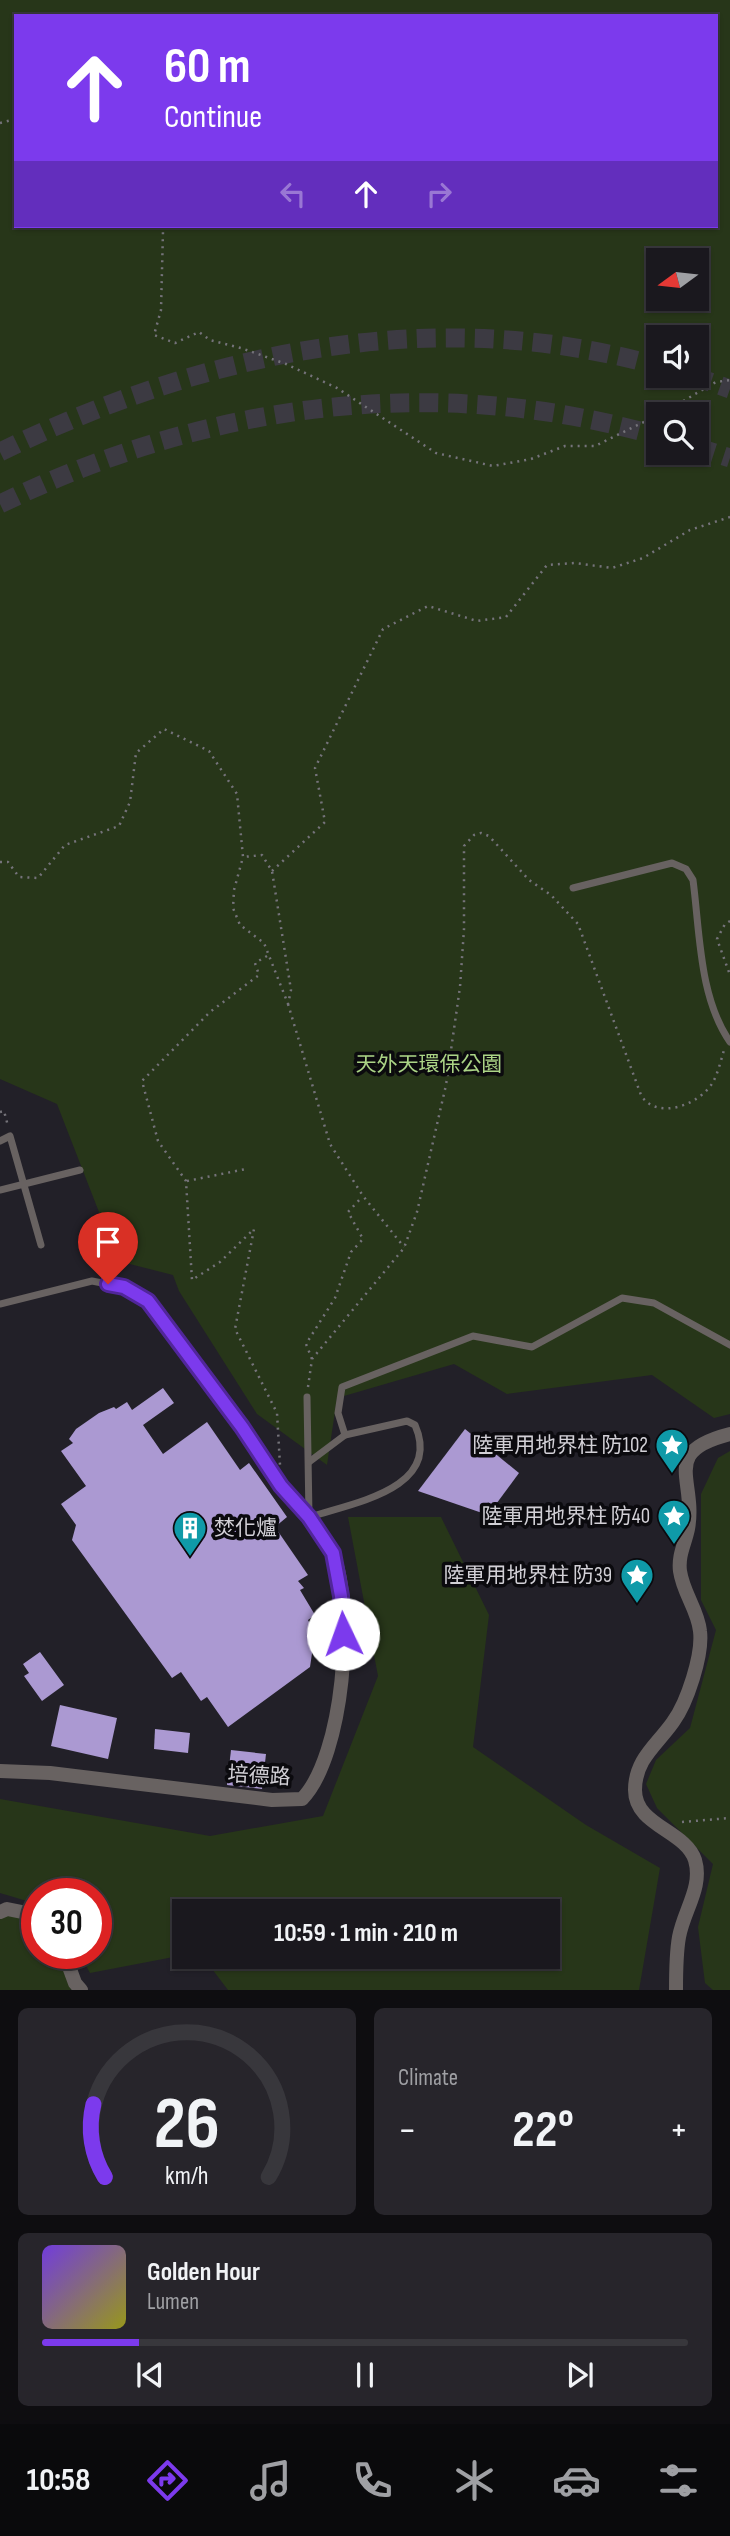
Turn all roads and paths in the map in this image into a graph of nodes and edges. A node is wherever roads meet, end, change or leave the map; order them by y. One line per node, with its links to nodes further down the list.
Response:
1 (165, 228): 4 (path)
2 (730, 380): 3 (path)
3 (681, 402)
4 (646, 421)
5 (730, 517): 8 (path)
6 (243, 858): 7 (path); 8 (path); 11 (path)
7 (0, 862)
8 (272, 871): 13 (path)
9 (573, 888): 14 (lane)
10 (730, 921): 12 (path)
11 (267, 956): 13 (path); 20 (path)
12 (730, 975)
13 (288, 1004): 23 (path)
14 (729, 1040): 25 (path)
15 (0, 1112): 16 (path)
16 (10, 1136): 17 (lane); 21 (lane)
17 (0, 1141)
18 (246, 1169): 20 (path)
19 (80, 1170): 21 (lane)
20 (186, 1181): 33 (path)
21 (24, 1184): 22 (lane); 24 (lane)
22 (0, 1190)
23 (363, 1196): 25 (path); 28 (path)
24 (41, 1245)
25 (404, 1248): 28 (path)
26 (0, 1304): 33 (lane)
27 (730, 1345): 31 (lane)
28 (312, 1359): 29 (path)
29 (307, 1397): 32 (lane)
30 (730, 1434): 37 (street)
31 (345, 1435): 32 (lane); 34 (lane)
32 (309, 1462): 34 (lane)
33 (281, 1486): 34 (lane)
34 (309, 1517): 35 (street, 培德路)
35 (0, 1771)
36 (730, 1818): 37 (path)
37 (660, 1828): 42 (street)
38 (0, 1912): 39 (street)
39 (21, 1912)
40 (70, 1969): 41 (street)
41 (81, 1990)
42 (676, 1990)

